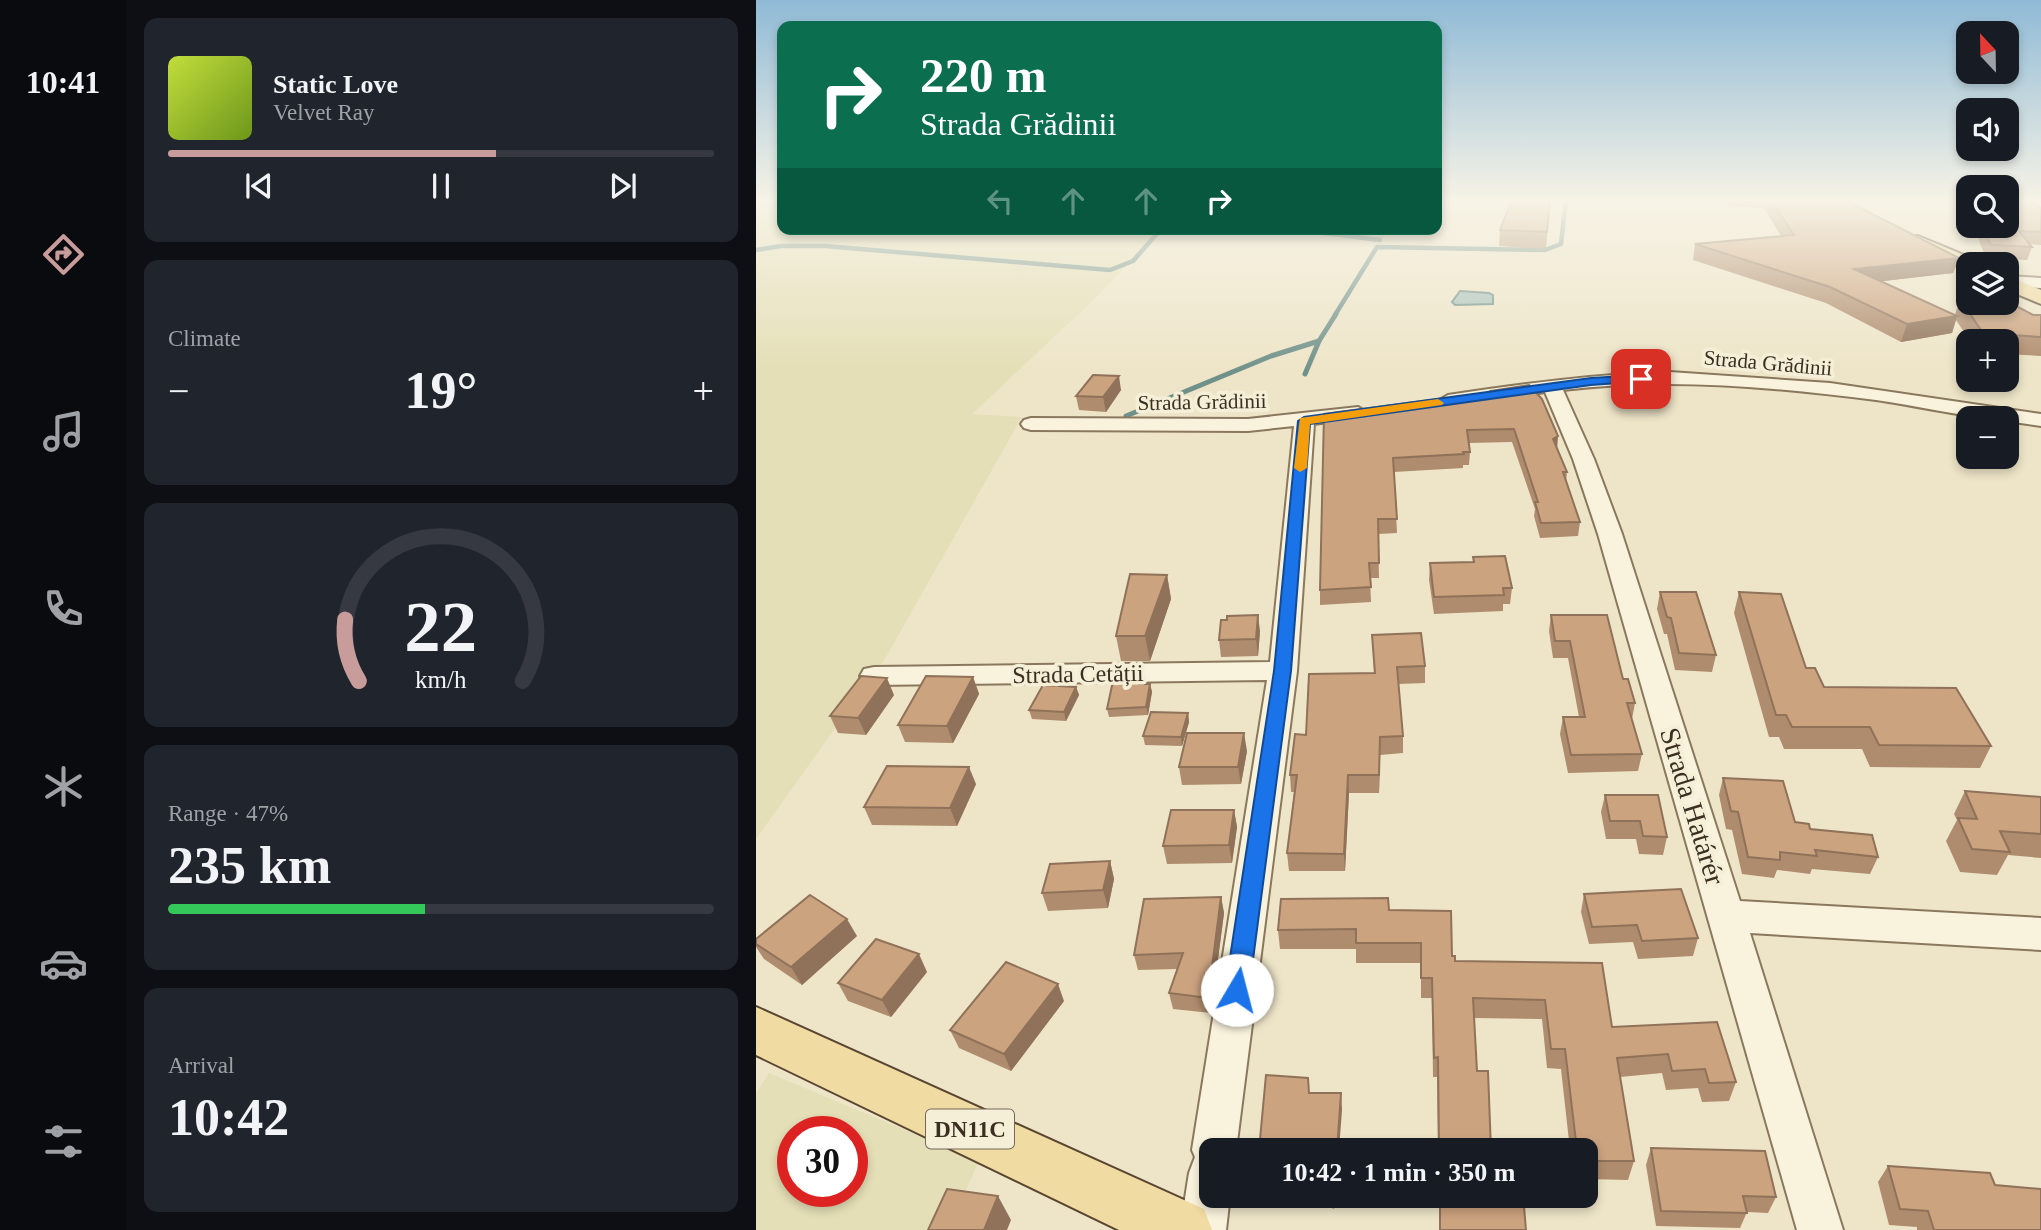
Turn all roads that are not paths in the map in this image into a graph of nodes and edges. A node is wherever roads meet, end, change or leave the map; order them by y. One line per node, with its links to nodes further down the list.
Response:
1 (2019, 282): 2 (street)
2 (2041, 283)
3 (2019, 288): 4 (main road)
4 (2041, 298)
5 (1552, 387): 6 (street, Strada Grădinii); 8 (street, Strada Grădinii); 13 (street, Strada Határér)
6 (1433, 403)
7 (1382, 410): 9 (street, Strada Grădinii)
8 (2041, 420)
9 (1304, 421): 10 (street, Strada Grădinii); 11 (street)
10 (1031, 424)
11 (1283, 671): 12 (street, Strada Cetății); 16 (street)
12 (874, 676)
13 (1728, 916): 14 (street); 20 (street, Strada Határér)
14 (2041, 934)
15 (756, 1030): 18 (main road, DN11C)
16 (1216, 1138)
17 (1206, 1208): 19 (street)
18 (1183, 1230)
19 (1203, 1230)
20 (1820, 1230)

